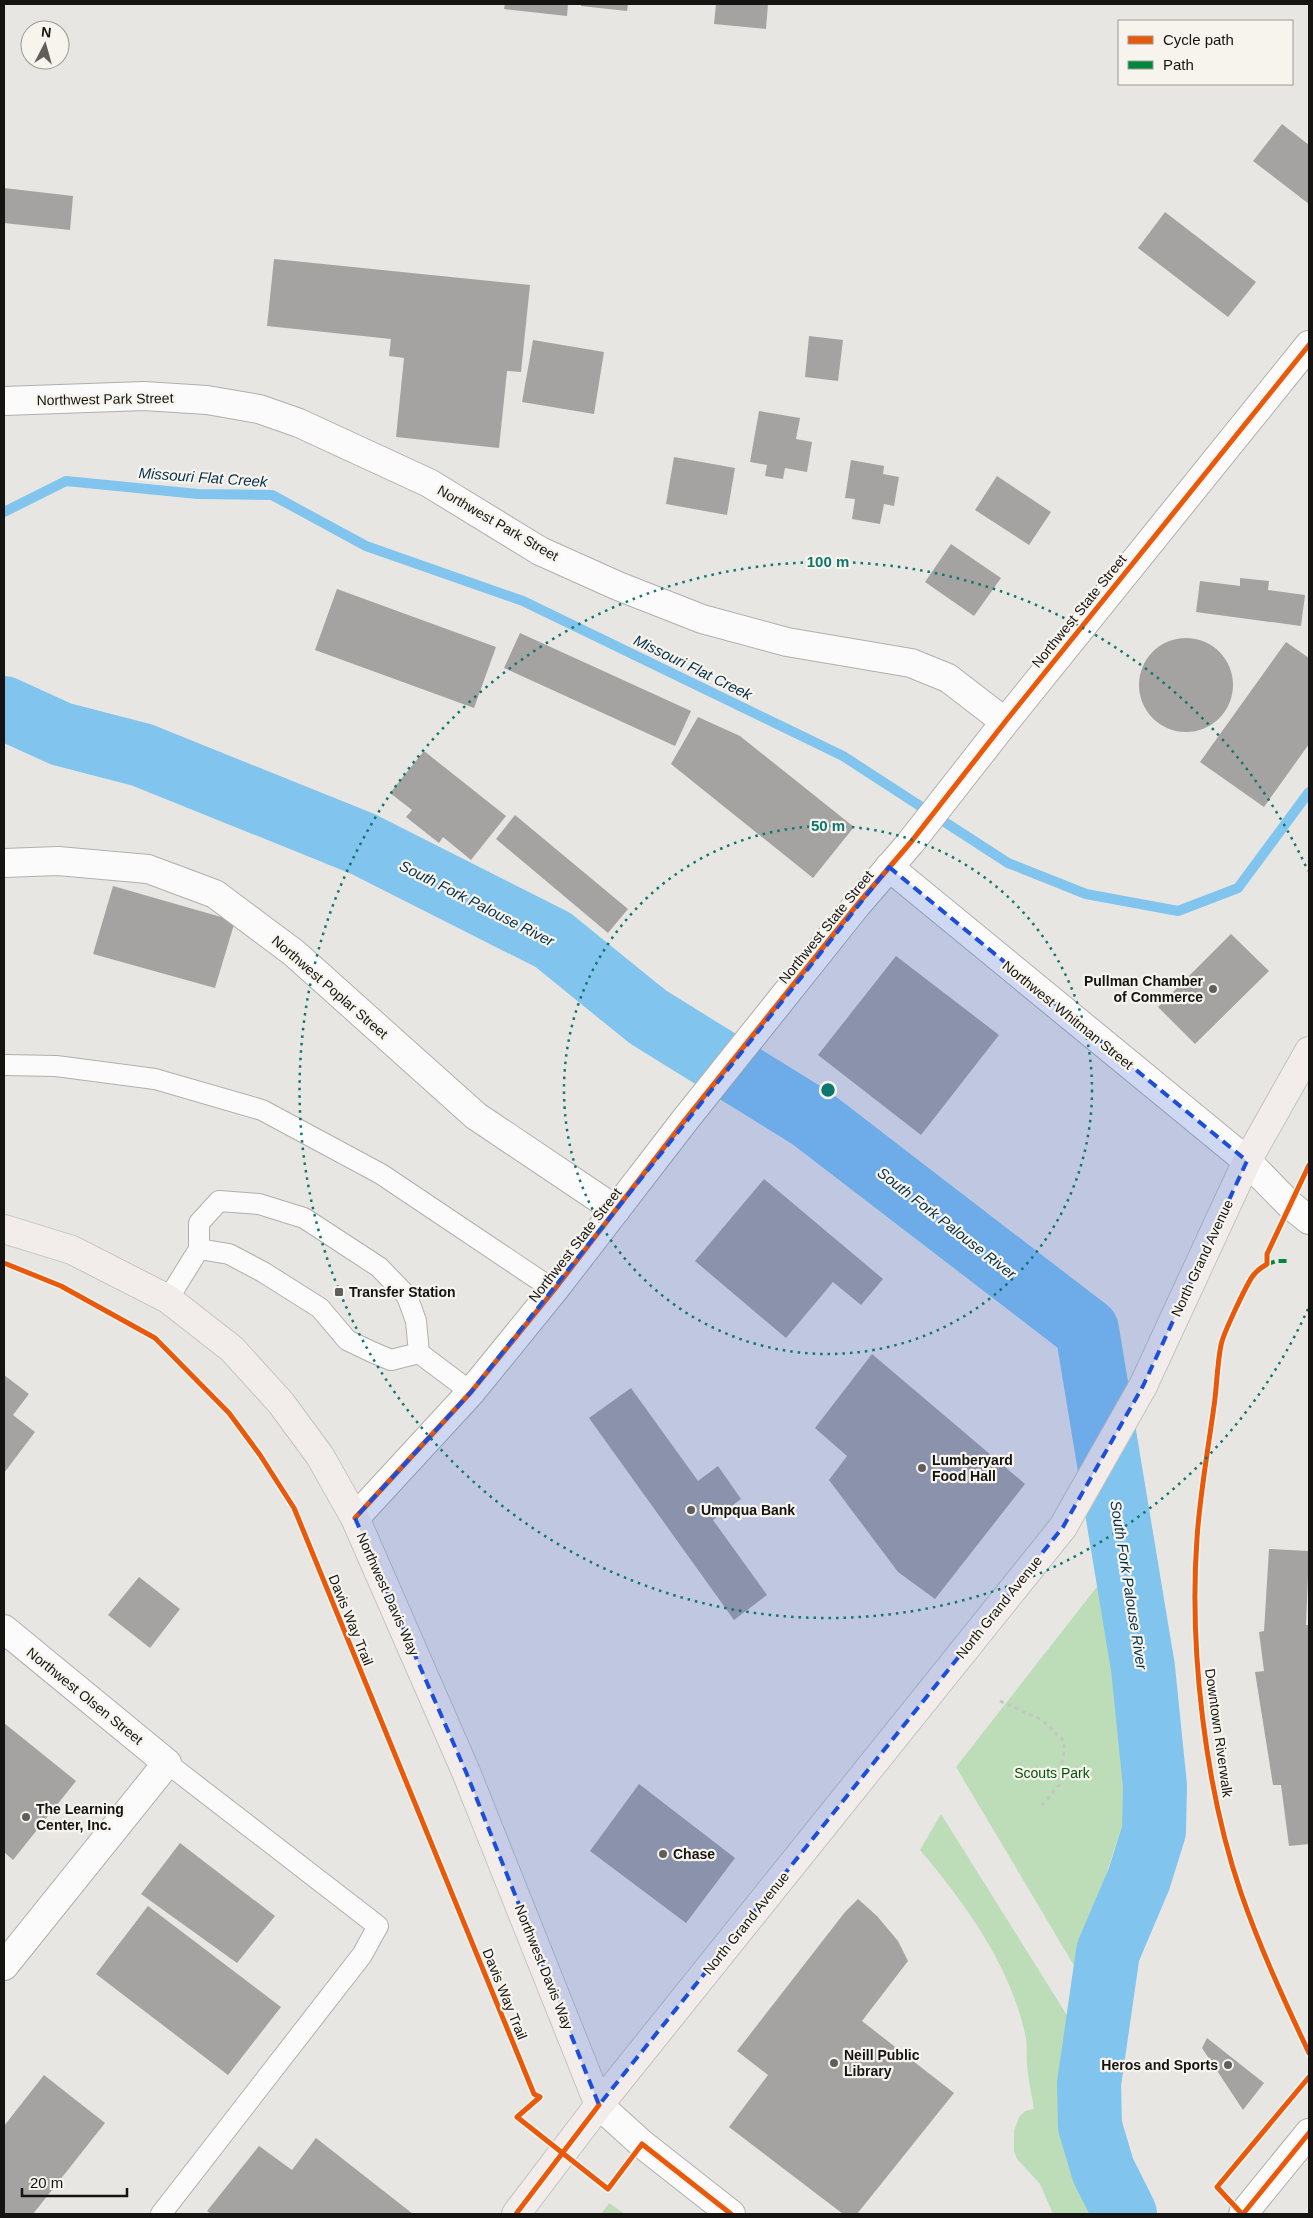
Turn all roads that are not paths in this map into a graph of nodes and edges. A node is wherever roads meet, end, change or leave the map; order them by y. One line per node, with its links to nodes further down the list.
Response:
1 (1309, 345): 3 (street, Northwest State Street)
2 (4, 402): 3 (street, Northwest Park Street)
3 (1005, 722): 5 (street, Northwest State Street)
4 (4, 863): 9 (street, Northwest Poplar Street)
5 (889, 868): 8 (street, Northwest Whitman Street); 9 (street, Northwest State Street)
6 (1309, 1051): 8 (main road, North Grand Avenue)
7 (4, 1066): 13 (lane)
8 (1247, 1161): 10 (street, Northwest Whitman Street); 21 (main road, North Grand Avenue)
9 (616, 1210): 13 (street, Northwest State Street)
10 (1309, 1220)
11 (4, 1229): 14 (main road, Northwest Davis Way)
12 (199, 1249): 14 (lane); 15 (lane); 15 (lane)
13 (554, 1290): 16 (street, Northwest State Street)
14 (168, 1299): 17 (main road, Northwest Davis Way)
15 (419, 1353): 16 (lane)
16 (471, 1392): 17 (street, Northwest State Street)
17 (355, 1518): 21 (main road, Northwest Davis Way)
18 (4, 1629): 19 (street, Northwest Olsen Street)
19 (167, 1762): 20 (street); 23 (lane)
20 (4, 1966)
21 (600, 2105): 24 (main road, North Grand Avenue); 25 (street)
22 (1309, 2134): 26 (street)
23 (161, 2214)
24 (516, 2214)
25 (731, 2214)
26 (1243, 2214)

